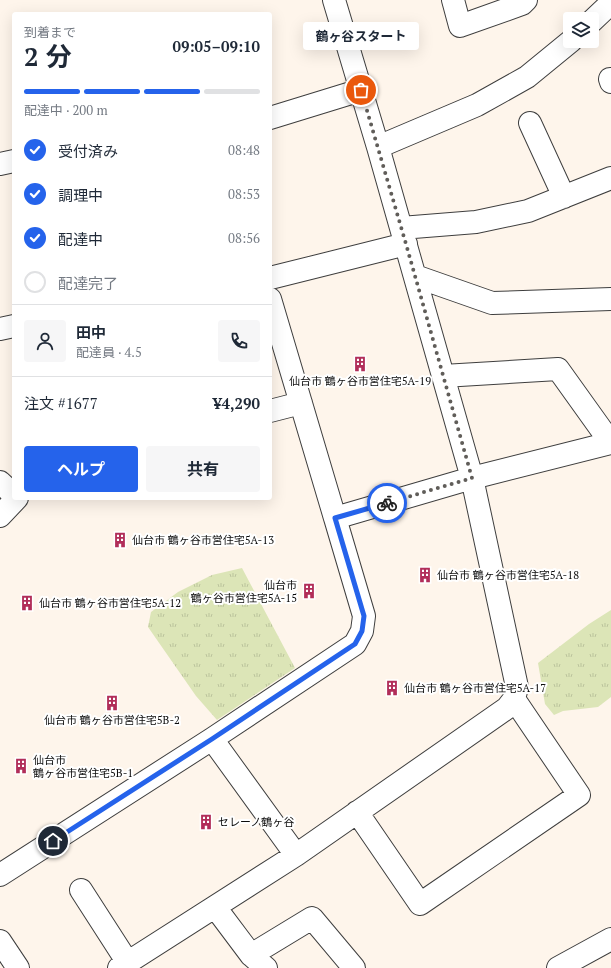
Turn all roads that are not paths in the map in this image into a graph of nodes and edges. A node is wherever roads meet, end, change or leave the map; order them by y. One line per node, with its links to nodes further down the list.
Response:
1 (334, 0): 7 (street)
2 (453, 0): 3 (street)
3 (526, 0)
4 (611, 3): 5 (street)
5 (599, 14)
6 (563, 48): 10 (street)
7 (361, 90): 8 (street); 10 (street)
8 (272, 117)
9 (530, 124): 14 (street)
10 (378, 147): 15 (street)
11 (12, 161): 12 (street)
12 (0, 164)
13 (611, 178): 14 (street)
14 (564, 197): 15 (street)
15 (403, 236): 16 (street); 17 (street)
16 (415, 276): 18 (street); 22 (street)
17 (272, 277)
18 (611, 299)
19 (272, 306): 23 (street)
20 (12, 326): 21 (street)
21 (0, 329)
22 (443, 376): 25 (street); 26 (street)
23 (301, 402): 24 (street); 31 (street)
24 (272, 410)
25 (611, 443): 26 (street)
26 (472, 478): 31 (street); 32 (street)
27 (0, 482): 28 (street)
28 (12, 493)
29 (15, 500): 30 (street)
30 (0, 516)
31 (335, 518): 33 (street)
32 (514, 699): 34 (street); 34 (street)
33 (212, 739): 35 (street); 36 (street)
34 (357, 812): 35 (street)
35 (296, 855): 38 (street)
36 (0, 875)
37 (90, 893): 41 (street)
38 (215, 907): 40 (street); 41 (street)
39 (610, 941): 43 (street)
40 (258, 962): 42 (street)
41 (123, 965)
42 (354, 968)
43 (558, 968)

